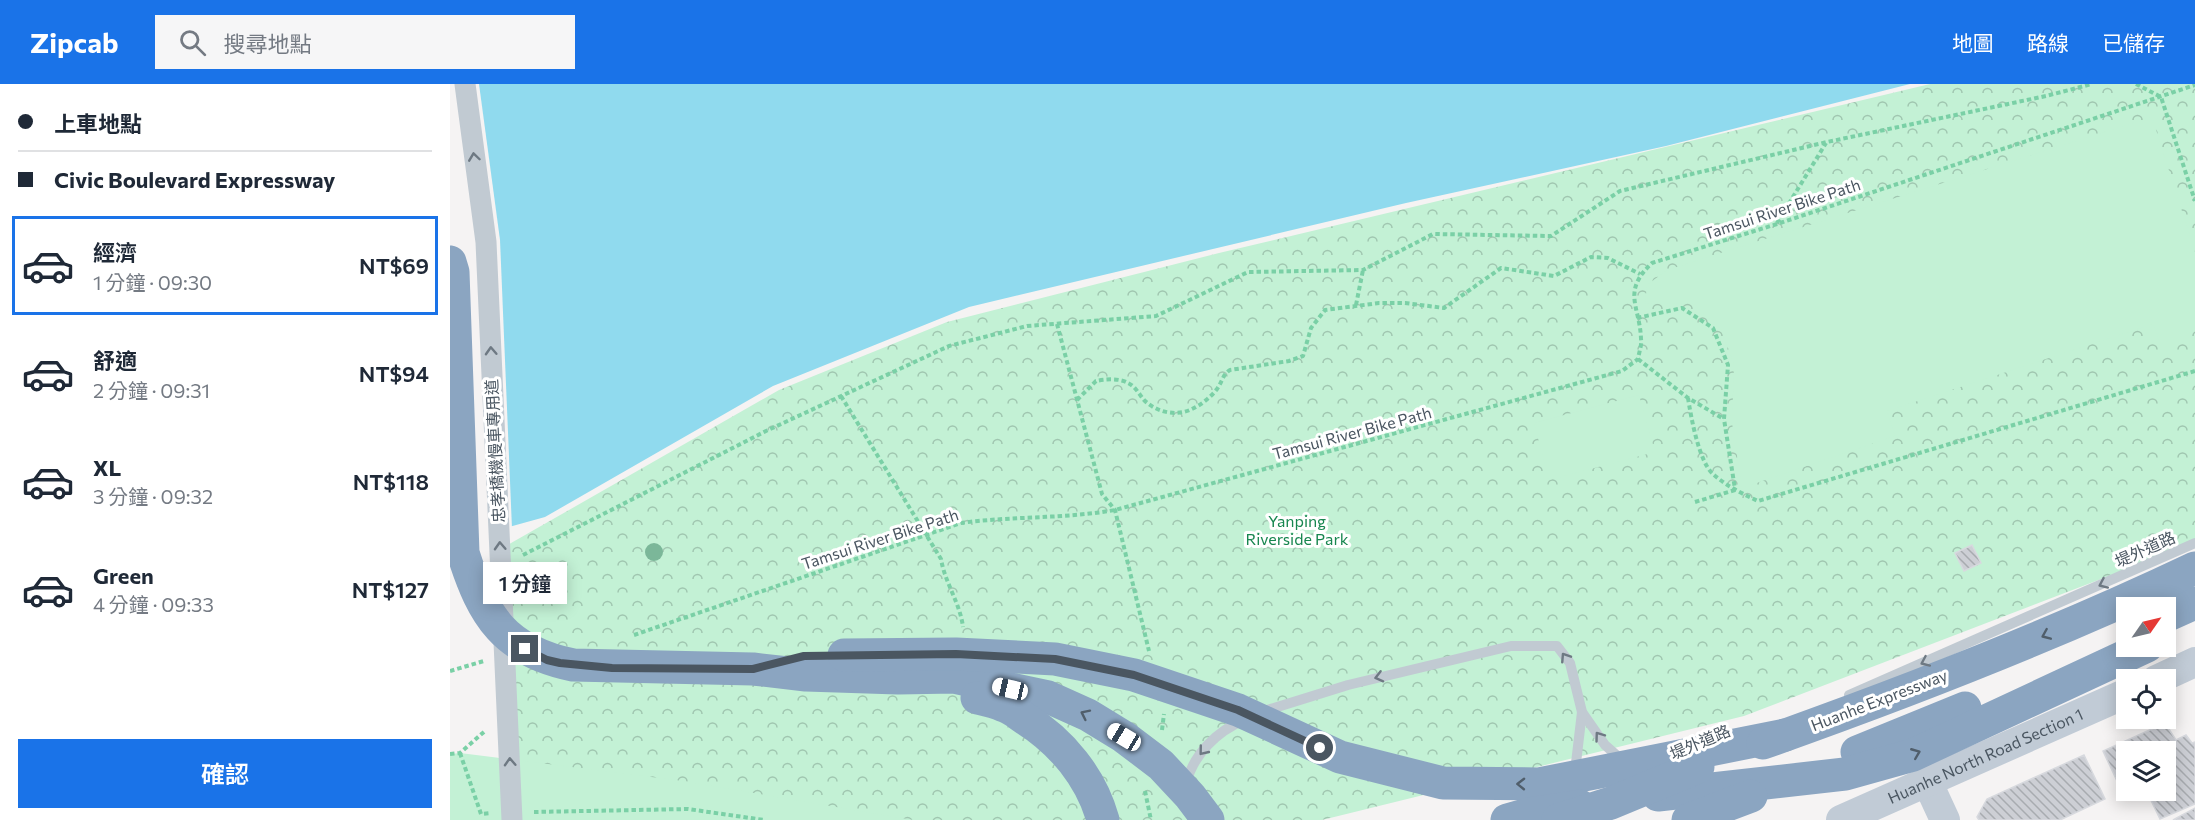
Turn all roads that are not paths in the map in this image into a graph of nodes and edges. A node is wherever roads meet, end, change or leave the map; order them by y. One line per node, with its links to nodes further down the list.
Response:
1 (465, 84): 21 (street, 忠孝橋機慢車專用道, one-way to 1)
2 (450, 262): 12 (highway)
3 (2195, 543): 16 (lane, 堤外道路, one-way to 16)
4 (2195, 568): 18 (highway, Huanhe Expressway, one-way to 18)
5 (2195, 603): 6 (highway)
6 (2176, 612)
7 (2195, 625): 8 (highway)
8 (2176, 634)
9 (2116, 652): 27 (highway)
10 (2116, 654): 25 (highway, one-way to 10)
11 (2195, 662): 13 (street)
12 (753, 669): 14 (highway); 18 (highway, one-way to 12)
13 (2176, 671)
14 (897, 678): 22 (highway); 24 (highway, one-way to 14)
15 (2116, 698): 19 (street, Huanhe North Road Section 1)
16 (1838, 700)
17 (1582, 712): 18 (lane, 堤外道路, one-way to 17); 20 (lane); 23 (lane, 堤外道路, one-way to 23)
18 (1785, 729): 20 (highway, Huanhe Expressway)
19 (1928, 782): 28 (street, Huanhe North Road Section 1); 29 (street)
20 (1559, 804): 26 (lane)
21 (511, 815)
22 (1104, 820)
23 (1196, 820)
24 (1208, 820)
25 (1507, 820)
26 (1535, 820)
27 (1688, 820)
28 (1841, 820)
29 (1945, 820)

